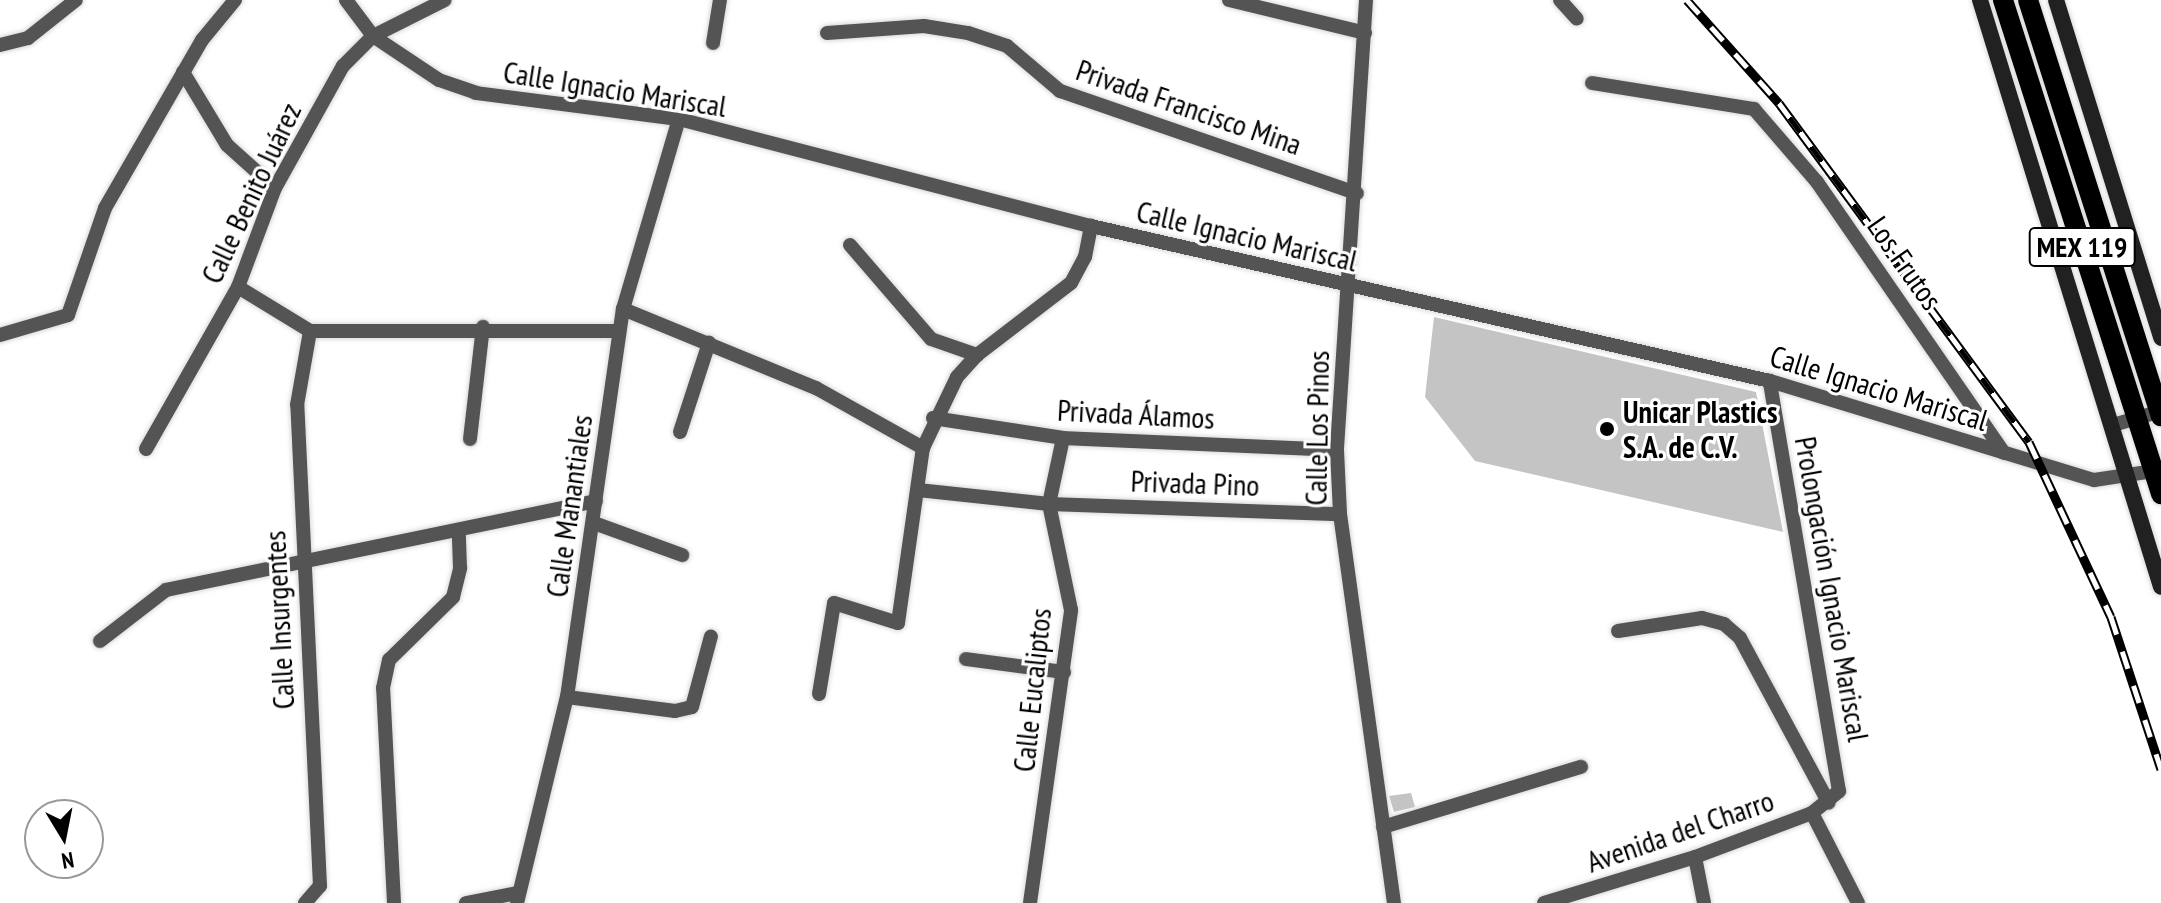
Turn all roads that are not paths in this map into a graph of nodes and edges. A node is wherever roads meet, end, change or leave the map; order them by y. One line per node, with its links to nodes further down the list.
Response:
1 (76, 0): 18 (street)
2 (235, 0): 19 (street)
3 (346, 0): 16 (street, Calle Ignacio Mariscal)
4 (445, 0): 16 (street, Calle Benito Juárez)
5 (720, 0): 17 (street)
6 (1229, 0): 15 (street)
7 (1366, 0): 15 (street, Calle Los Pinos)
8 (1560, 0): 13 (street)
9 (1980, 0): 40 (main road)
10 (2003, 0): 39 (main road, MEX 119)
11 (2028, 0): 37 (main road, MEX 119)
12 (2056, 0): 33 (main road)
13 (1577, 19)
14 (827, 33): 23 (street, Privada Francisco Mina)
15 (1365, 33): 23 (street, Calle Los Pinos)
16 (373, 36): 21 (street, Calle Ignacio Mariscal); 22 (street, Calle Benito Juárez)
17 (713, 43)
18 (0, 45)
19 (183, 72): 22 (street); 32 (street)
20 (1592, 83): 47 (street, Los Frutos)
21 (679, 119): 24 (street, Calle Ignacio Mariscal); 28 (street, Calle Manantiales)
22 (275, 188): 26 (street, Calle Benito Juárez)
23 (1357, 193): 27 (street, Calle Los Pinos)
24 (1091, 226): 27 (street, Calle Ignacio Mariscal); 35 (street)
25 (850, 245): 35 (street)
26 (238, 287): 30 (street); 45 (street, Calle Benito Juárez)
27 (1350, 288): 36 (street, Calle Ignacio Mariscal); 46 (street, Calle Los Pinos)
28 (623, 309): 31 (street, Calle Manantiales); 34 (street)
29 (483, 327): 30 (street); 31 (street); 43 (street)
30 (310, 331): 58 (street, Calle Insurgentes)
31 (619, 331): 52 (street, Calle Manantiales)
32 (0, 335)
33 (2161, 338)
34 (709, 343): 41 (street); 44 (street)
35 (977, 355): 38 (street)
36 (1770, 381): 47 (street, Calle Ignacio Mariscal); 68 (street, Prolongación Ignacio Mariscal)
37 (2161, 413): 39 (street)
38 (933, 418): 42 (street, Privada Álamos); 44 (street)
39 (2139, 418): 40 (street); 48 (main road, MEX 119)
40 (2113, 425): 49 (main road)
41 (680, 432)
42 (1063, 438): 46 (street, Privada Álamos); 53 (street, Calle Eucaliptos)
43 (470, 439)
44 (923, 448): 50 (street)
45 (146, 449)
46 (1337, 450): 54 (street, Calle Los Pinos)
47 (2004, 453): 49 (street, Calle Ignacio Mariscal)
48 (2158, 470): 49 (street, Calle Ignacio Mariscal); 51 (main road, MEX 119)
49 (2129, 477): 59 (main road)
50 (918, 490): 53 (street, Privada Pino); 65 (street)
51 (2161, 494)
52 (596, 501): 55 (street, Calle Manantiales); 56 (street)
53 (1049, 504): 54 (street, Privada Pino); 64 (street, Calle Eucaliptos)
54 (1340, 514): 70 (street, Calle Los Pinos)
55 (594, 523): 57 (street); 66 (street, Calle Manantiales)
56 (459, 530): 58 (street); 75 (street)
57 (682, 555)
58 (301, 559): 62 (street); 74 (street, Calle Insurgentes)
59 (2161, 587)
60 (1618, 631): 68 (street)
61 (711, 636): 66 (street)
62 (100, 641)
63 (966, 659): 64 (street)
64 (1064, 672): 77 (street, Calle Eucaliptos)
65 (819, 694)
66 (567, 697): 73 (street, Calle Manantiales)
67 (1581, 767): 70 (street)
68 (1829, 803): 69 (street, Avenida del Charro)
69 (1812, 813): 71 (street, Avenida del Charro); 81 (street)
70 (1383, 827): 78 (street, Calle Los Pinos)
71 (1695, 857): 72 (street, Avenida del Charro); 80 (street)
72 (1583, 897): 79 (street, Avenida del Charro)
73 (518, 898): 76 (street)
74 (305, 903)
75 (394, 903)
76 (466, 903)
77 (1030, 903)
78 (1394, 903)
79 (1544, 903)
80 (1704, 903)
81 (1858, 903)

